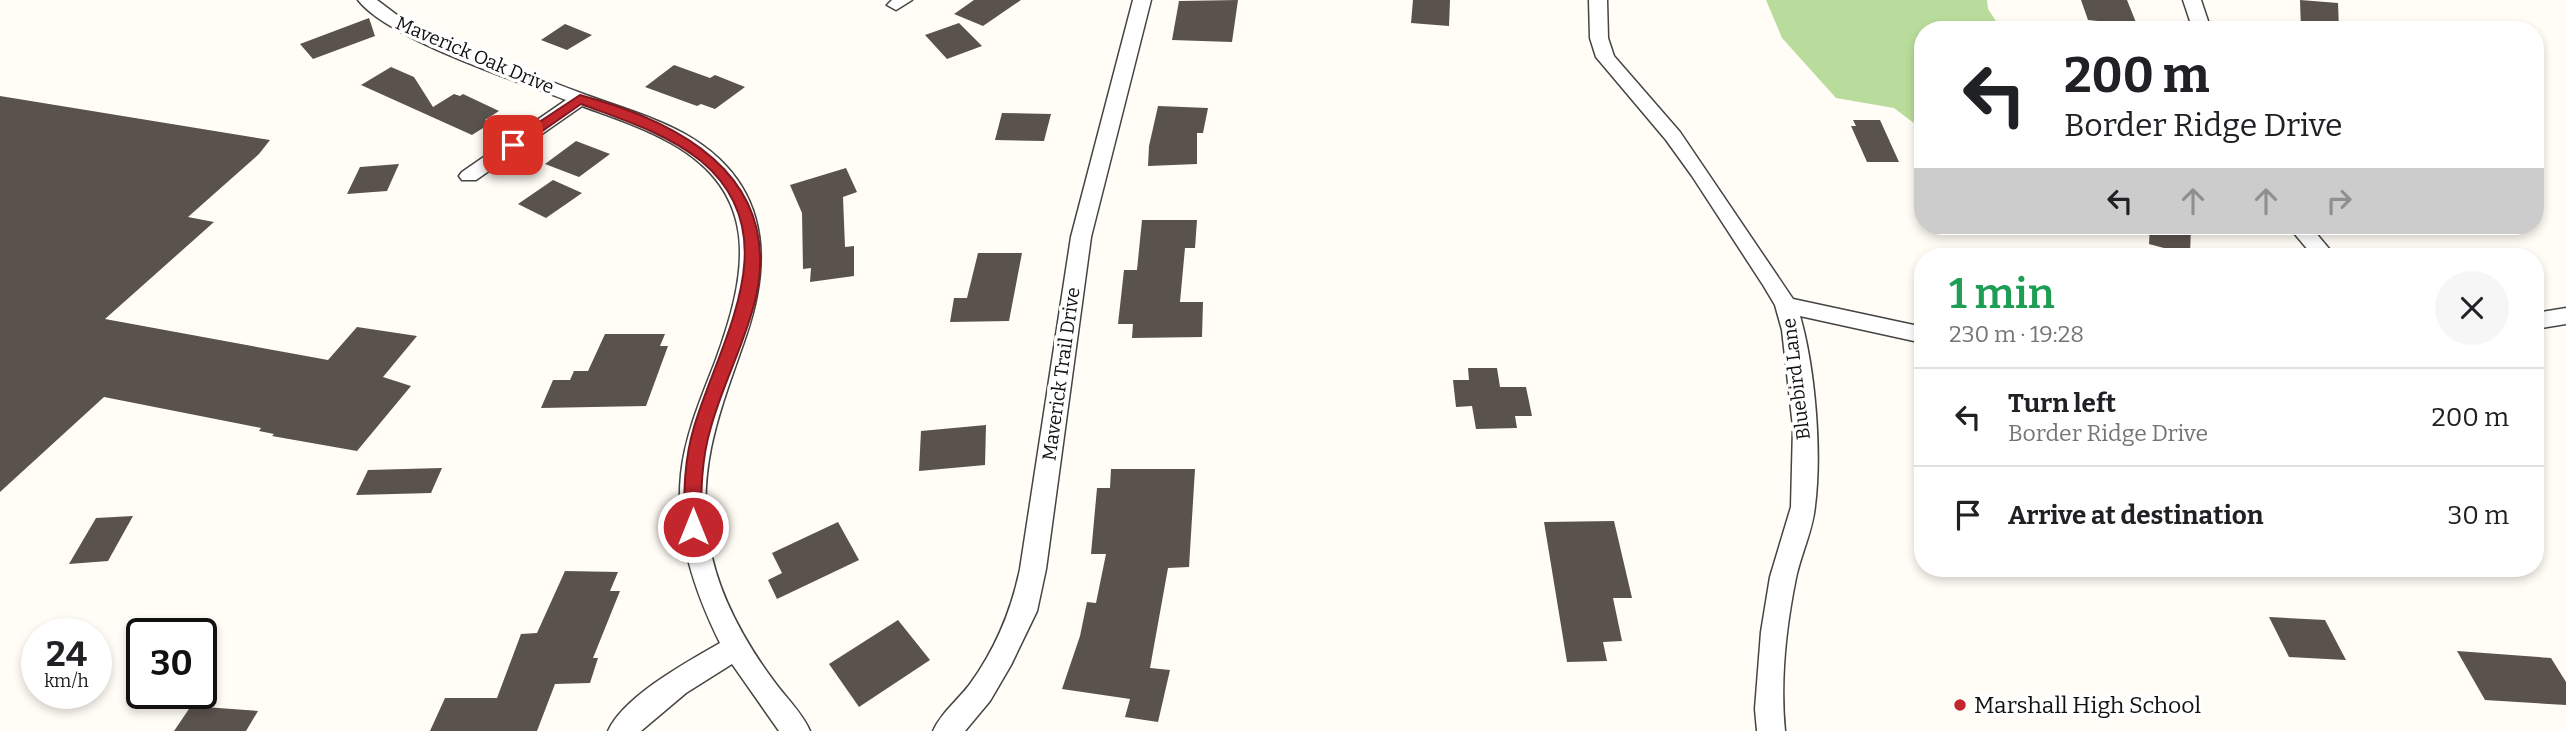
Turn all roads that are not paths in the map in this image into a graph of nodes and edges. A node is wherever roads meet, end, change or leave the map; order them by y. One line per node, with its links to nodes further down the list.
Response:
1 (367, 0): 6 (street, Maverick Oak Drive)
2 (1142, 0): 17 (street, Maverick Trail Drive)
3 (1598, 0): 10 (street, Bluebird Lane)
4 (2192, 0): 5 (street)
5 (2199, 21)
6 (580, 99): 7 (street); 14 (street, Maverick Oak Drive)
7 (469, 176)
8 (2306, 235): 9 (street)
9 (2318, 248)
10 (1786, 305): 13 (street); 18 (street, Bluebird Lane)
11 (2566, 316): 12 (street)
12 (2544, 320)
13 (1914, 333)
14 (737, 647): 15 (street); 16 (street, Maverick Oak Drive)
15 (622, 731)
16 (796, 731)
17 (947, 731)
18 (1771, 731)

